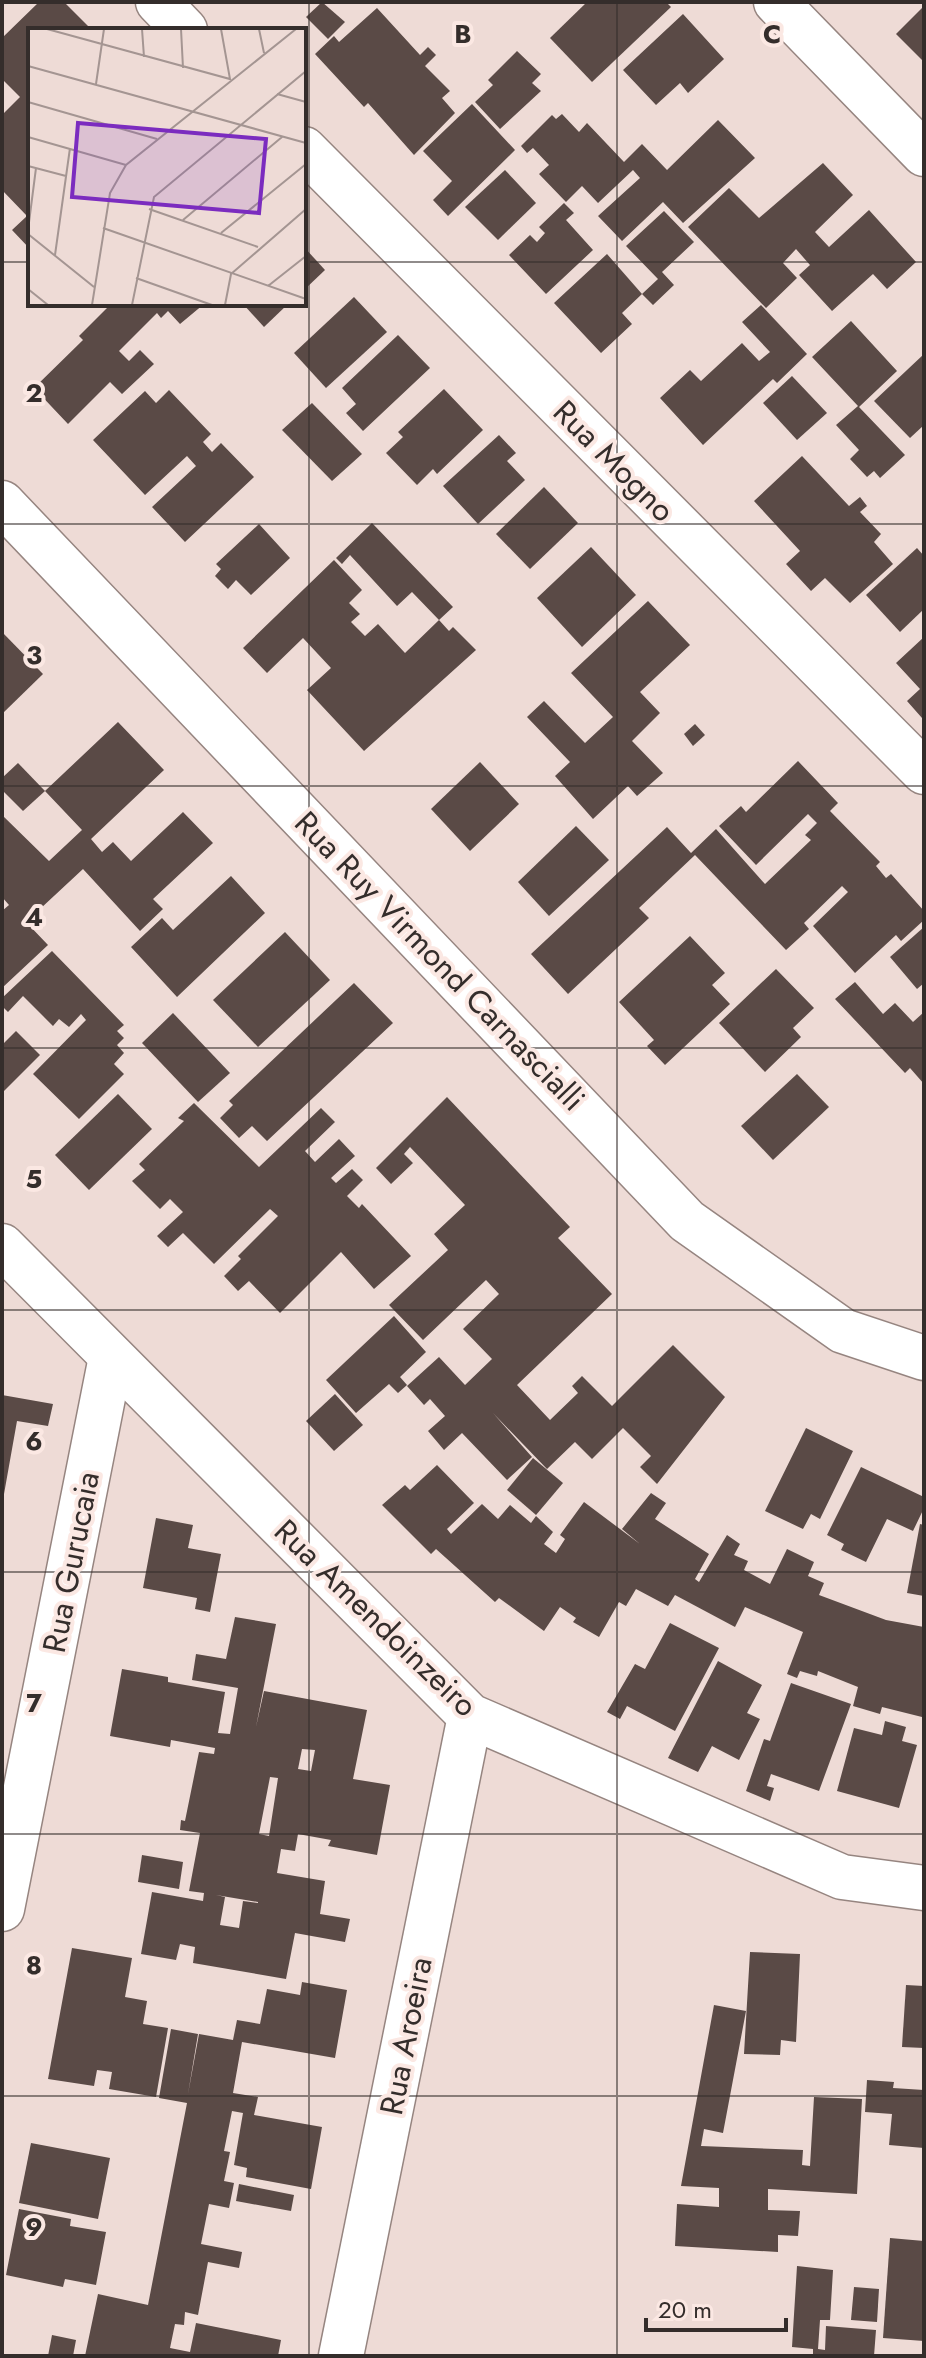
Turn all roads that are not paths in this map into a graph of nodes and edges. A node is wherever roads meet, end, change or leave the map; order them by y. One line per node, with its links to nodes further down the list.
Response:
1 (158, 2): 3 (street)
2 (776, 2): 5 (street)
3 (183, 28)
4 (306, 151): 7 (street, Rua Mogno)
5 (924, 154)
6 (2, 503): 10 (street, Rua Ruy Virmond Carnascialli)
7 (924, 772)
8 (2, 1246): 9 (street, Rua Amendoinzeiro)
9 (111, 1357): 11 (street, Rua Amendoinzeiro); 13 (street, Rua Gurucaia)
10 (924, 1358)
11 (470, 1716): 12 (street, Rua Amendoinzeiro); 14 (street, Rua Aroeira)
12 (924, 1888)
13 (2, 1909)
14 (341, 2356)

